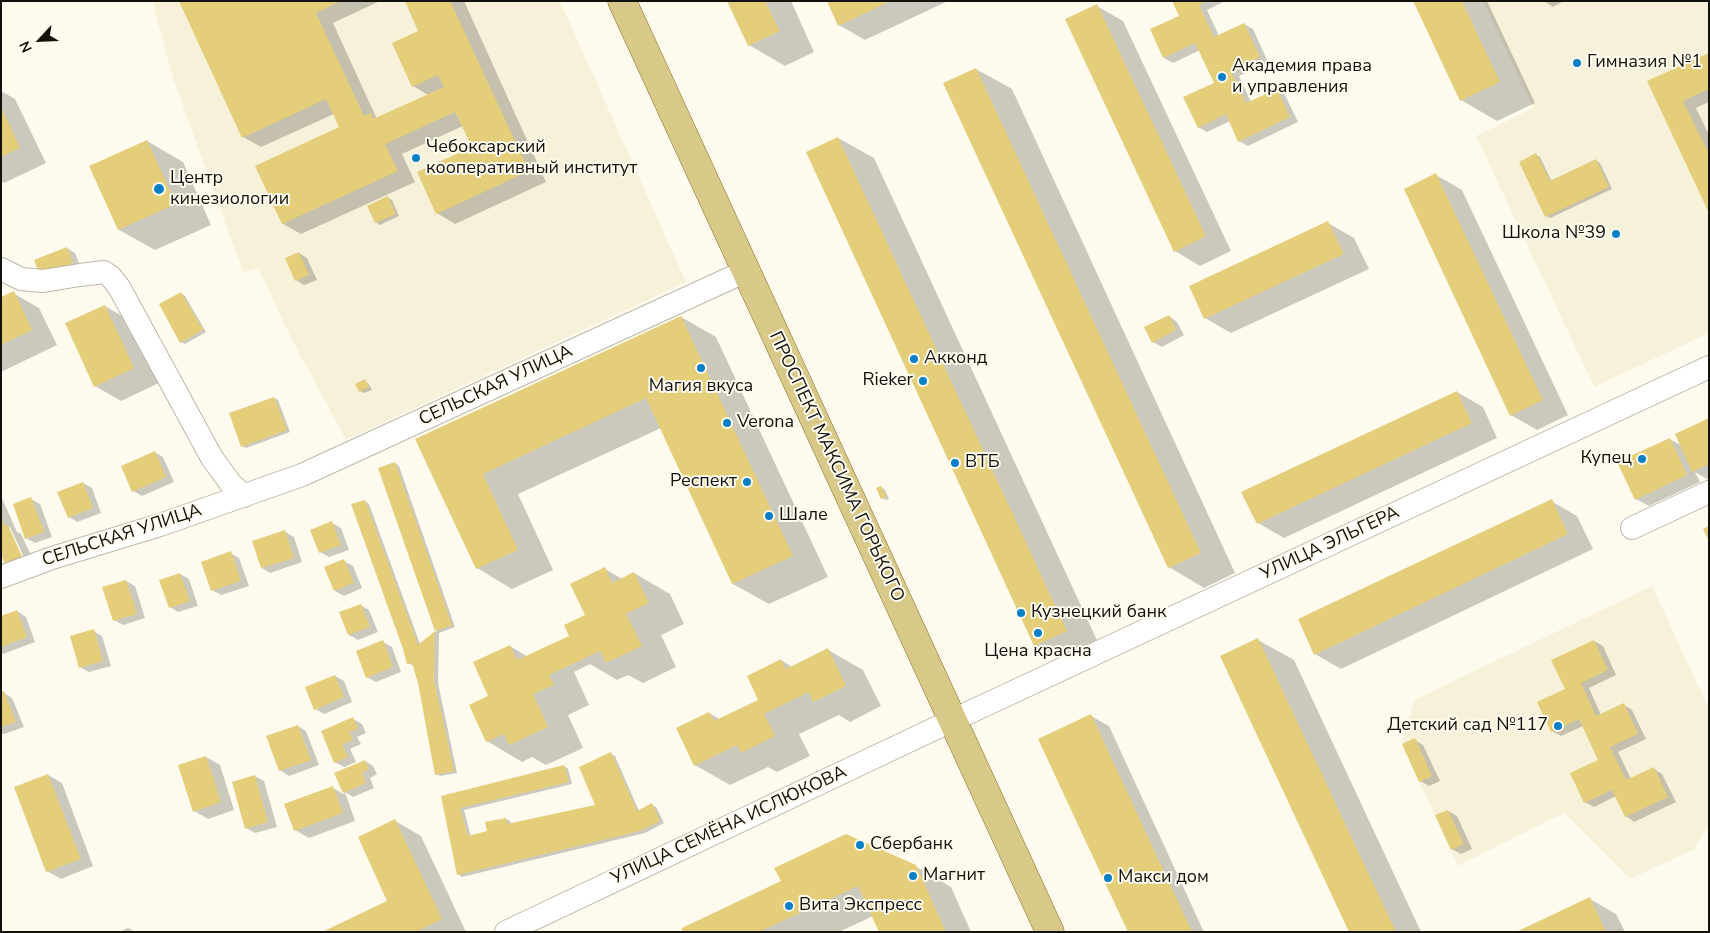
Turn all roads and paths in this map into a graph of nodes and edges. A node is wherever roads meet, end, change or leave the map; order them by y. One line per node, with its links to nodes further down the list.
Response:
1 (622, 1): 3 (main road, ПРОСПЕКТ МАКСИМА ГОРЬКОГО)
2 (639, 1): 3 (main road, ПРОСПЕКТ МАКСИМА ГОРЬКОГО)
3 (710, 173): 4 (main road, ПРОСПЕКТ МАКСИМА ГОРЬКОГО)
4 (753, 268): 8 (street, СЕЛЬСКАЯ УЛИЦА); 11 (main road, ПРОСПЕКТ МАКСИМА ГОРЬКОГО)
5 (1, 269): 8 (street)
6 (1709, 368): 11 (street, УЛИЦА ЭЛЬГЕРА)
7 (1709, 492): 9 (street)
8 (244, 496): 10 (street, СЕЛЬСКАЯ УЛИЦА)
9 (1632, 528)
10 (1, 577)
11 (959, 717): 12 (street, УЛИЦА СЕМЁНА ИСЛЮКОВА); 13 (main road, ПРОСПЕКТ МАКСИМА ГОРЬКОГО); 14 (main road, ПРОСПЕКТ МАКСИМА ГОРЬКОГО)
12 (506, 932)
13 (1050, 932)
14 (1067, 932)

